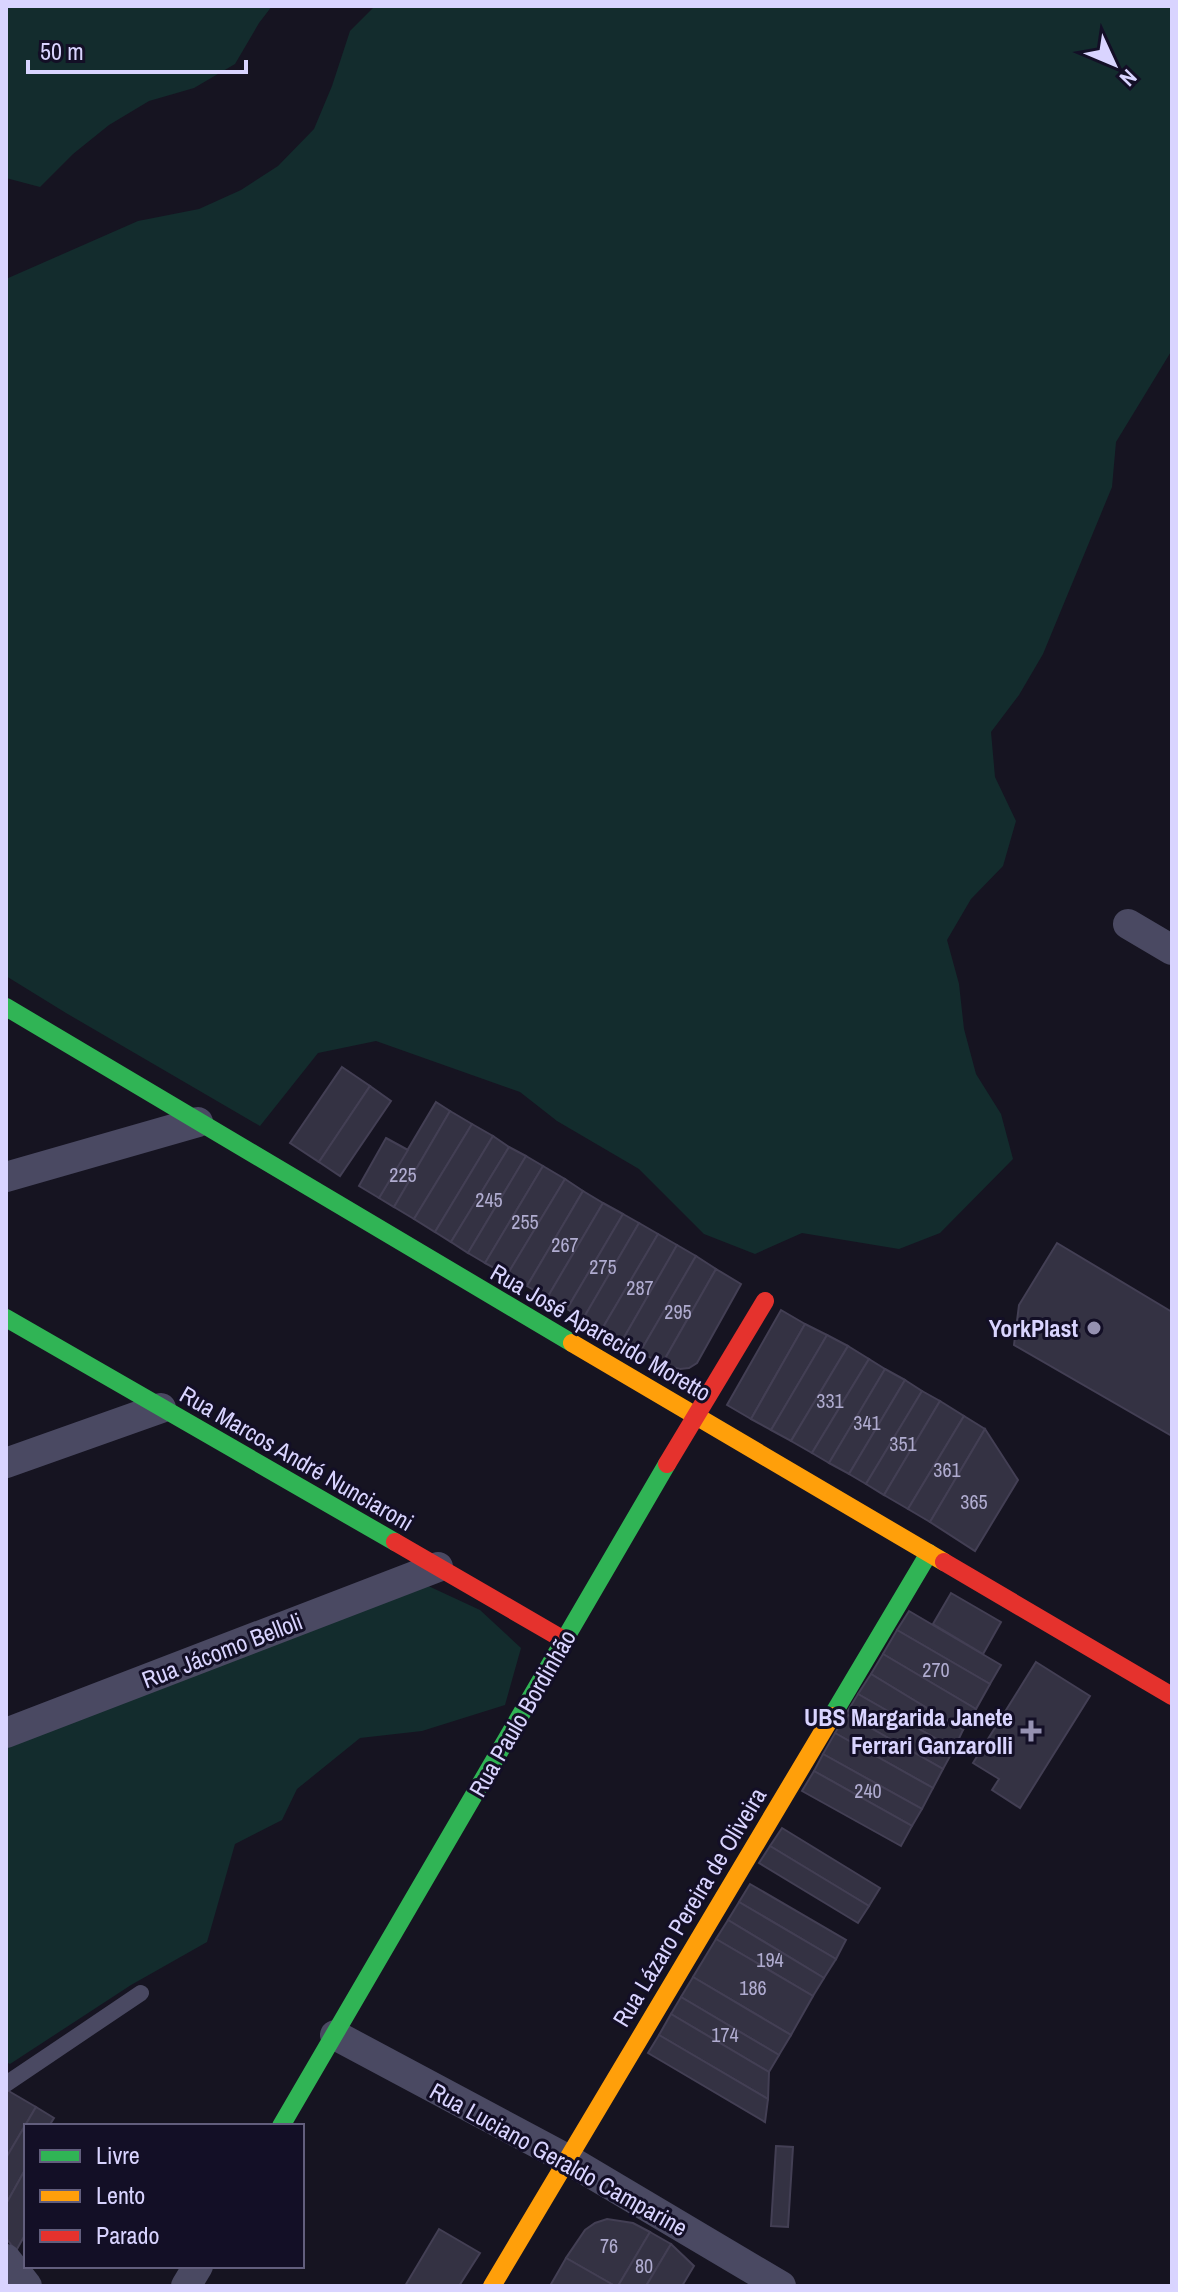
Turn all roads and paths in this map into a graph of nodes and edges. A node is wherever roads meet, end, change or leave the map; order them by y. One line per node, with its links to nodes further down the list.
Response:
1 (1128, 924): 2 (street)
2 (1172, 950)
3 (6, 1007): 4 (street, Rua José Aparecido Moretto)
4 (198, 1122): 5 (street); 9 (street, Rua José Aparecido Moretto)
5 (6, 1177)
6 (765, 1301): 9 (street, Rua Paulo Bordinhão)
7 (6, 1318): 8 (street, Rua Marcos André Nunciaroni)
8 (161, 1408): 10 (street); 12 (street, Rua Marcos André Nunciaroni)
9 (696, 1415): 11 (street, Rua José Aparecido Moretto); 13 (street, Rua Paulo Bordinhão)
10 (6, 1463)
11 (929, 1553): 14 (street, Rua José Aparecido Moretto); 20 (street, Rua Lázaro Pereira de Oliveira)
12 (438, 1567): 13 (street, Rua Marcos André Nunciaroni); 15 (street, Rua Jácomo Belloli)
13 (564, 1640): 17 (street, Rua Paulo Bordinhão)
14 (1172, 1696)
15 (6, 1733)
16 (141, 1993): 18 (lane)
17 (335, 2035): 19 (street, Rua Paulo Bordinhão); 20 (street, Rua Luciano Geraldo Camparine)
18 (6, 2084)
19 (282, 2124)
20 (567, 2159): 25 (street, Rua Lázaro Pereira de Oliveira); 26 (street, Rua Luciano Geraldo Camparine)
21 (6, 2259): 23 (street)
22 (197, 2268): 24 (street)
23 (27, 2286)
24 (186, 2286)
25 (492, 2286)
26 (781, 2286)

